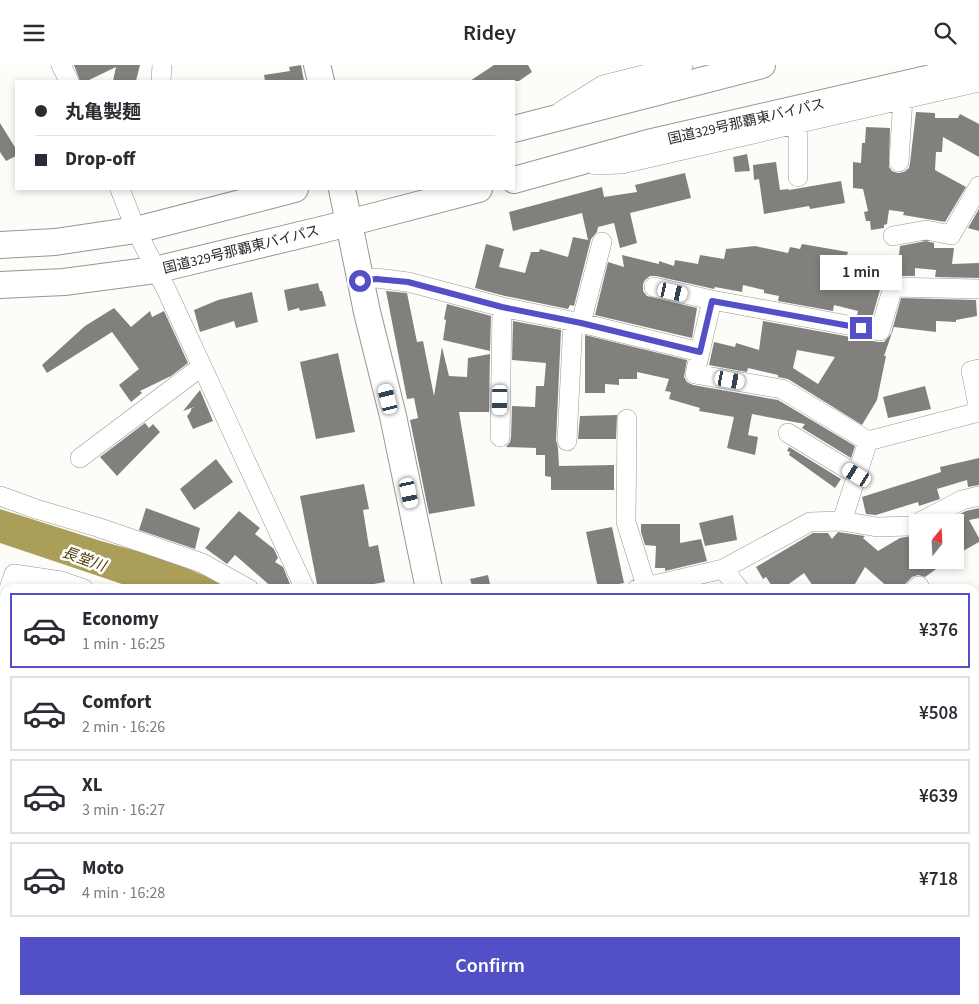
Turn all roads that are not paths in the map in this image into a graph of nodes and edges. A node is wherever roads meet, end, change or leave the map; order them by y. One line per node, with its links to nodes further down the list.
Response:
1 (61, 65): 7 (street)
2 (162, 65): 8 (street)
3 (317, 65): 9 (highway)
4 (683, 65): 12 (street)
5 (762, 65): 12 (highway)
6 (979, 67): 16 (highway, 国道329号那覇東バイパス)
7 (68, 80)
8 (161, 80)
9 (321, 80)
10 (979, 81): 11 (street)
11 (904, 99): 13 (street); 15 (street)
12 (548, 119): 14 (highway)
13 (798, 125): 16 (street); 17 (street)
14 (515, 129)
15 (899, 162)
16 (564, 166): 18 (highway, 国道329号那覇東バイパス)
17 (798, 177)
18 (515, 180)
19 (979, 185): 26 (street)
20 (120, 190): 25 (street)
21 (291, 190): 25 (highway)
22 (342, 190): 24 (highway)
23 (475, 190): 24 (highway, 国道329号那覇東バイパス)
24 (348, 223): 29 (highway, 国道329号那覇東バイパス); 30 (highway)
25 (136, 230): 28 (highway); 29 (street)
26 (893, 236)
27 (602, 242): 36 (street)
28 (0, 245)
29 (155, 270): 31 (highway, 国道329号那覇東バイパス); 38 (street)
30 (360, 281): 35 (street); 58 (highway)
31 (0, 285)
32 (654, 287): 34 (street)
33 (979, 289): 34 (street)
34 (712, 301): 37 (street)
35 (502, 307): 36 (street); 43 (street)
36 (577, 322): 37 (street); 44 (street)
37 (700, 352): 45 (street)
38 (202, 368): 46 (street); 57 (street)
39 (979, 369): 40 (street)
40 (979, 411): 45 (street)
41 (627, 419): 59 (street)
42 (788, 433): 47 (street)
43 (500, 437)
44 (567, 441)
45 (868, 441): 47 (street)
46 (80, 457)
47 (857, 475): 51 (street)
48 (0, 496): 56 (street)
49 (979, 496): 50 (street)
50 (935, 514)
51 (842, 521): 52 (street); 53 (street)
52 (909, 526)
53 (723, 569): 60 (street); 61 (street)
54 (11, 584): 55 (street)
55 (70, 584)
56 (240, 584)
57 (303, 584)
58 (428, 584)
59 (643, 584)
60 (661, 584)
61 (735, 584)

